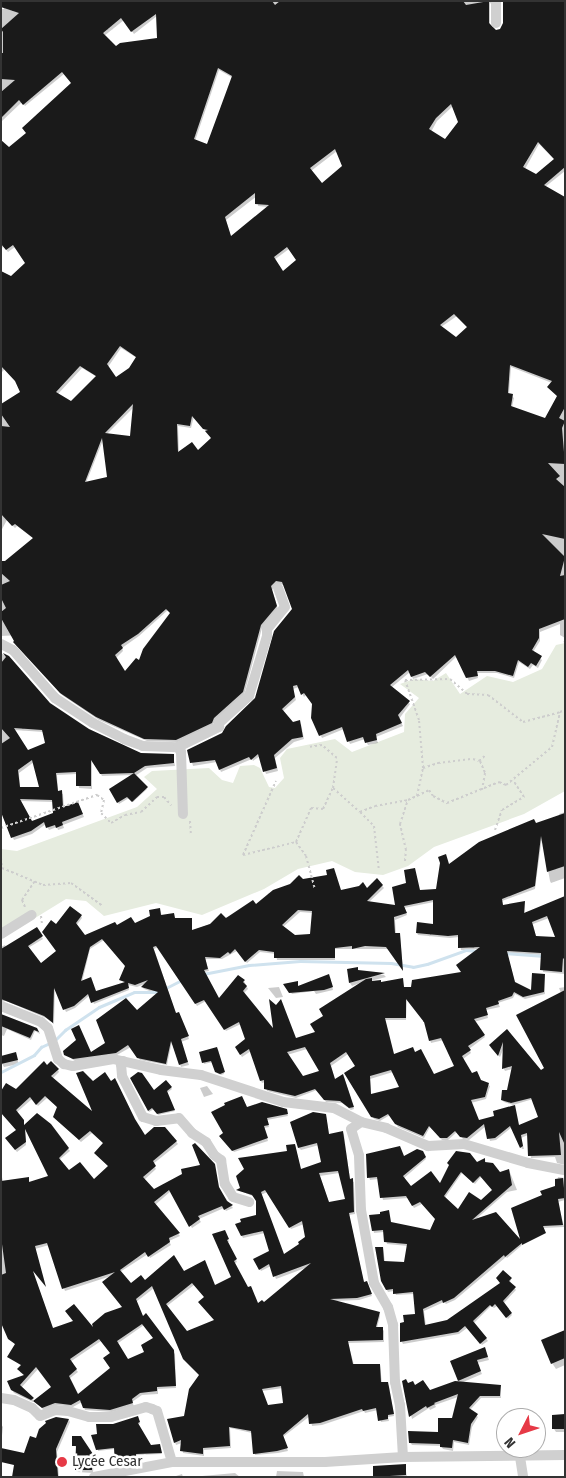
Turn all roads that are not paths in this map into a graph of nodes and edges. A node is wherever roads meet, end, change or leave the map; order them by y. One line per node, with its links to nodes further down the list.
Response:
1 (496, 1): 2 (street)
2 (496, 23)
3 (278, 588): 5 (street)
4 (1, 644): 5 (street)
5 (178, 747): 6 (street)
6 (182, 814)
7 (31, 915): 8 (street)
8 (1, 934)
9 (1, 1006): 10 (street)
10 (123, 1061): 11 (street); 13 (street)
11 (361, 1122): 12 (street); 17 (street)
12 (565, 1170)
13 (249, 1202)
14 (1, 1398): 20 (street)
15 (565, 1455): 16 (street)
16 (546, 1456)
17 (403, 1457): 18 (street); 20 (street)
18 (496, 1457)
19 (520, 1458): 22 (street)
20 (172, 1462): 21 (street)
21 (94, 1477)
22 (523, 1477)

